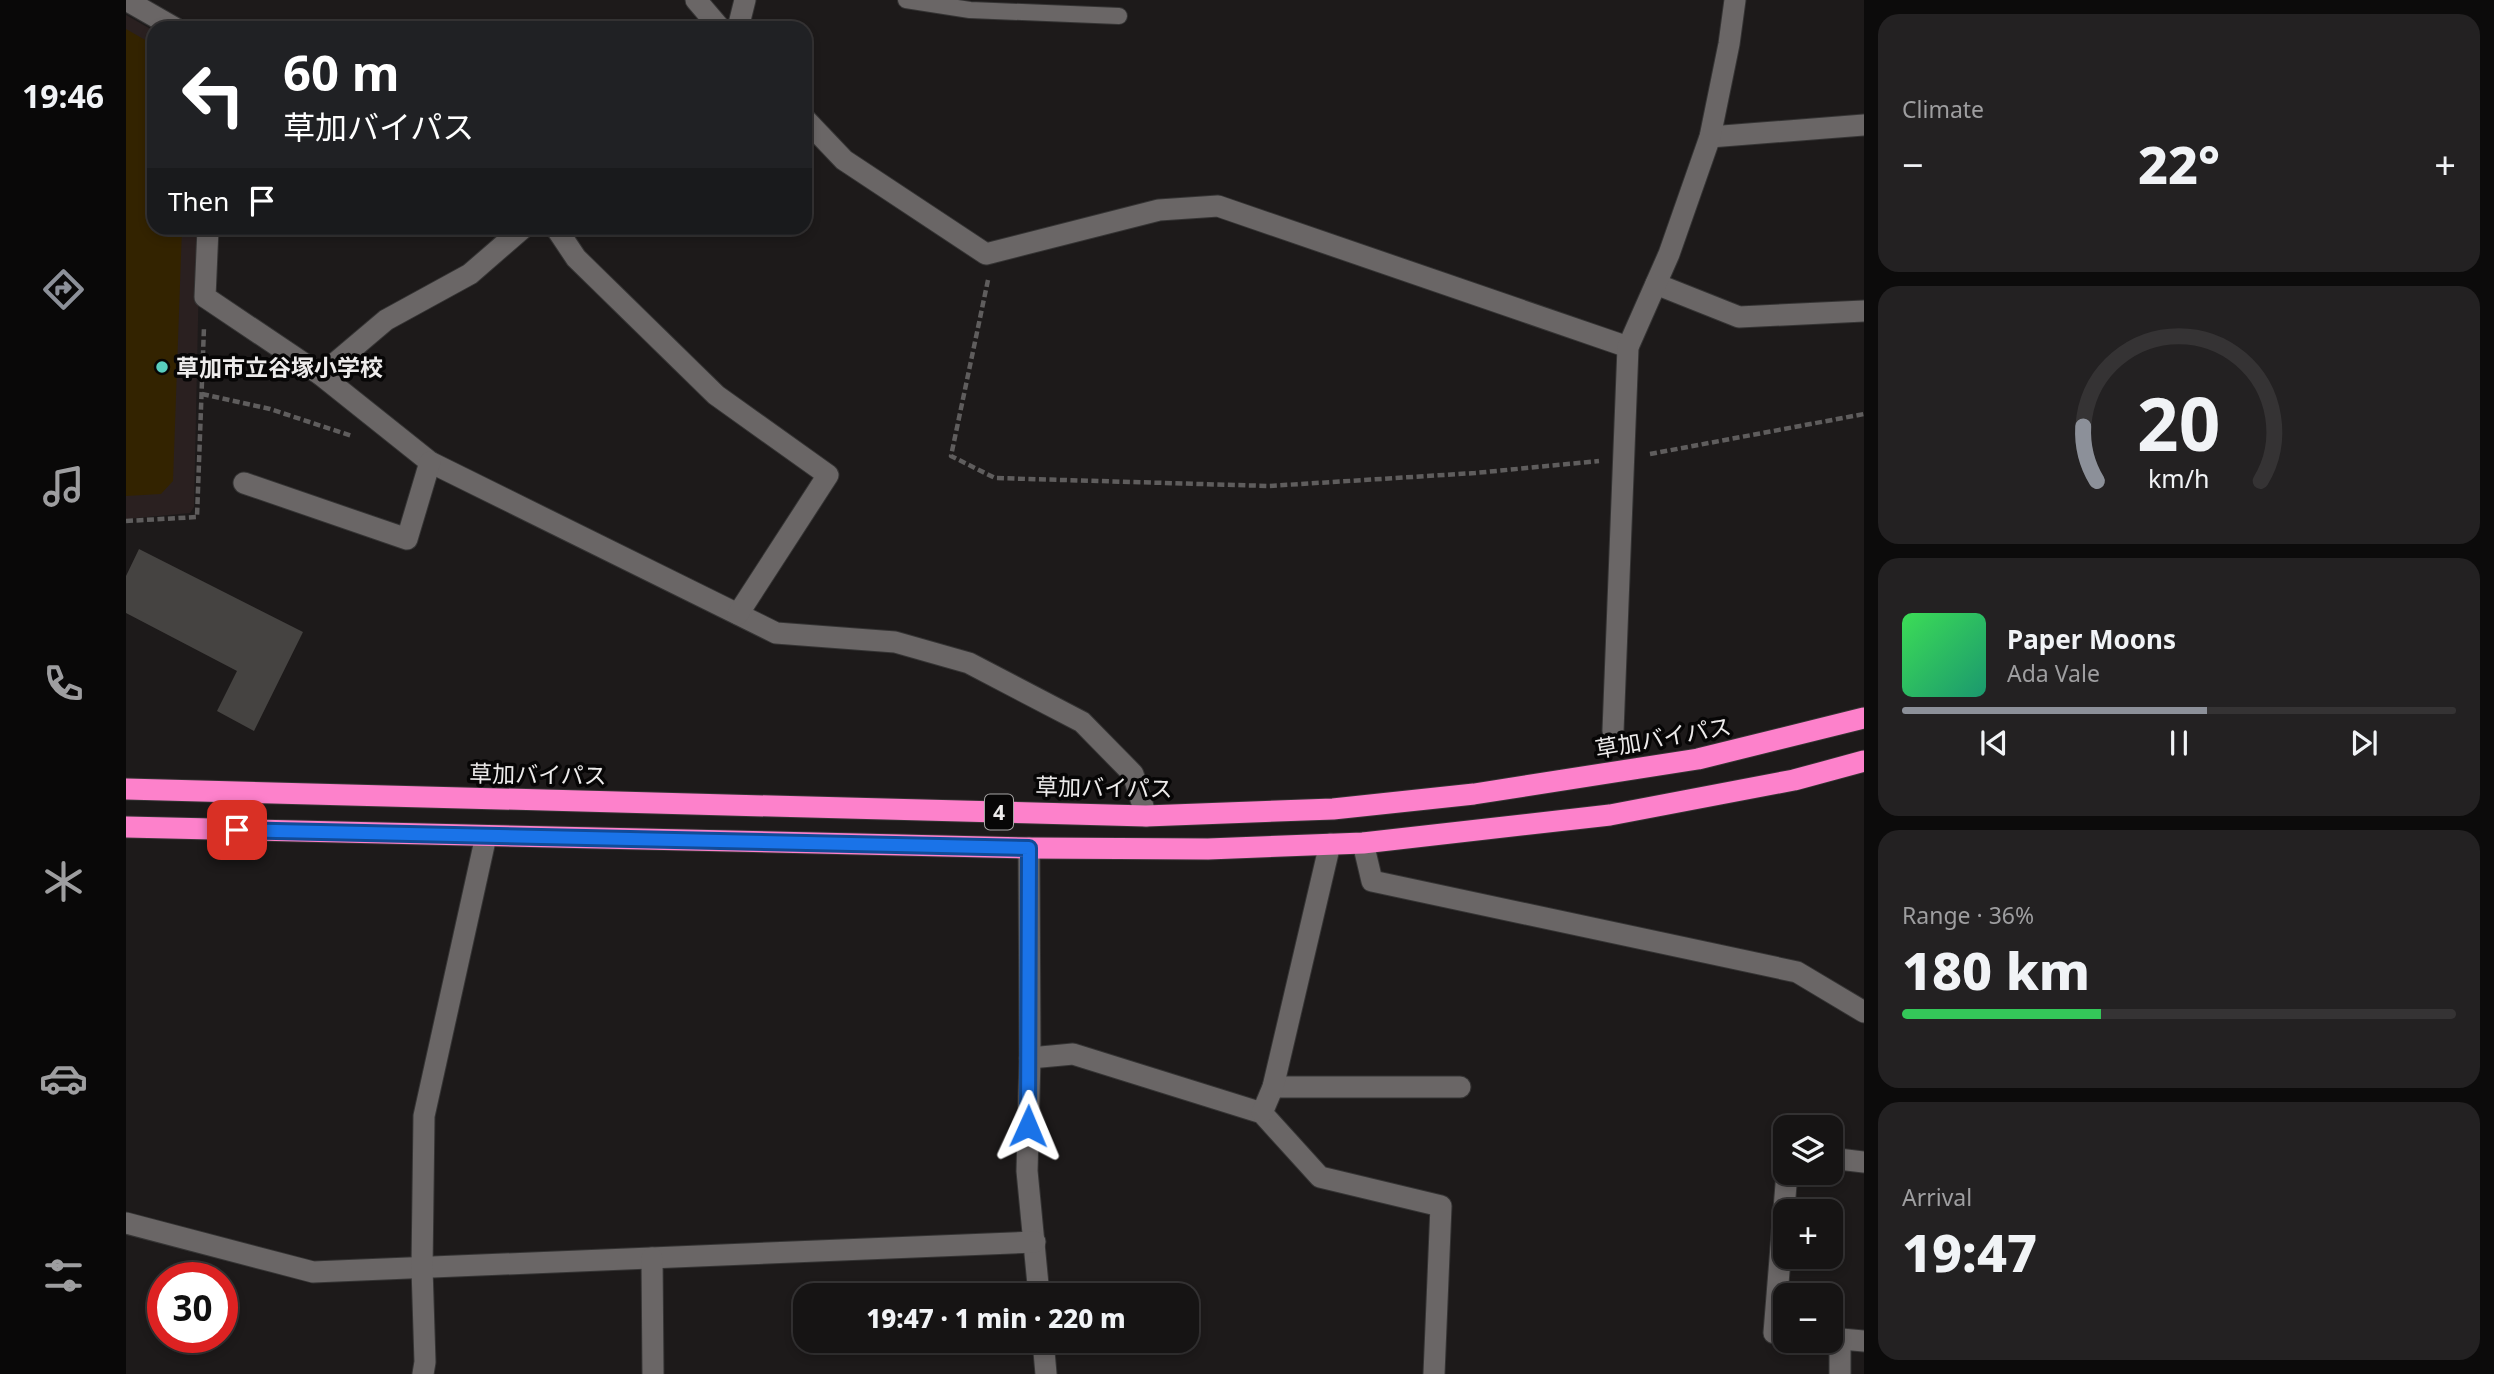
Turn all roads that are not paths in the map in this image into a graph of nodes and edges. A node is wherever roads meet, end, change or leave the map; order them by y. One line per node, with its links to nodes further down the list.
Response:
1 (696, 0): 8 (street)
2 (745, 0): 9 (street)
3 (906, 0): 6 (lane)
4 (1735, 0): 12 (street)
5 (126, 1): 7 (street)
6 (1119, 16)
7 (162, 21)
8 (714, 21)
9 (740, 21)
10 (1864, 125): 12 (street)
11 (812, 126): 18 (street)
12 (1710, 137): 16 (street)
13 (208, 235): 19 (street)
14 (515, 235): 19 (street)
15 (561, 235): 22 (street)
16 (1656, 284): 17 (street); 18 (street)
17 (1864, 311)
18 (1628, 347): 24 (street)
19 (321, 375): 20 (street)
20 (430, 462): 21 (street); 22 (street)
21 (244, 483)
22 (738, 614): 27 (street)
23 (1864, 718): 27 (highway, 草加バイパス / 4)
24 (1613, 731)
25 (1864, 761): 30 (highway, 4)
26 (126, 789): 27 (highway, 草加バイパス / 4)
27 (1146, 816)
28 (126, 827): 29 (highway, 4)
29 (486, 836): 32 (highway, 4); 44 (street)
30 (1363, 843): 31 (highway, 4); 33 (street)
31 (1330, 844): 32 (highway, 4); 35 (street)
32 (1029, 848): 34 (street)
33 (1864, 1012)
34 (1030, 1058): 37 (street); 42 (street)
35 (1273, 1087): 36 (street); 37 (street)
36 (1460, 1087)
37 (1262, 1113): 54 (street)
38 (1843, 1160): 39 (street)
39 (1864, 1162)
40 (1786, 1185): 46 (street)
41 (126, 1223): 44 (street)
42 (1035, 1242): 43 (street); 45 (street)
43 (652, 1258): 44 (street); 52 (street)
44 (422, 1268): 51 (street)
45 (1038, 1283)
46 (1777, 1283)
47 (1843, 1340): 48 (street)
48 (1864, 1341)
49 (1045, 1353): 53 (street)
50 (1837, 1353): 55 (street)
51 (423, 1374)
52 (653, 1374)
53 (1046, 1374)
54 (1434, 1374)
55 (1840, 1374)

